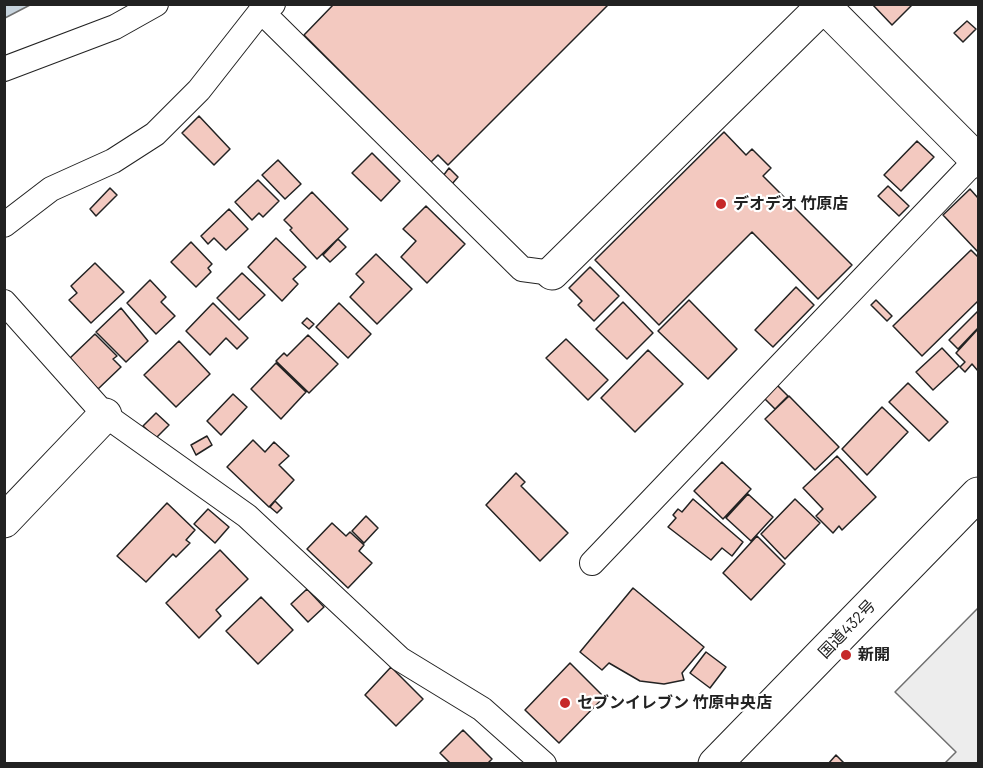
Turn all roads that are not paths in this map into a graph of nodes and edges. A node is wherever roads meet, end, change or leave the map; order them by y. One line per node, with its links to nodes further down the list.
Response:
1 (156, 4): 4 (street)
2 (824, 5): 5 (main road); 7 (main road)
3 (267, 8): 6 (street); 7 (street)
4 (4, 69)
5 (978, 160): 12 (street)
6 (4, 225)
7 (552, 273)
8 (4, 302): 9 (street)
9 (105, 415): 11 (main road); 13 (street)
10 (978, 494): 14 (main road, 国道432号)
11 (4, 521)
12 (592, 563)
13 (544, 764)
14 (715, 764)

